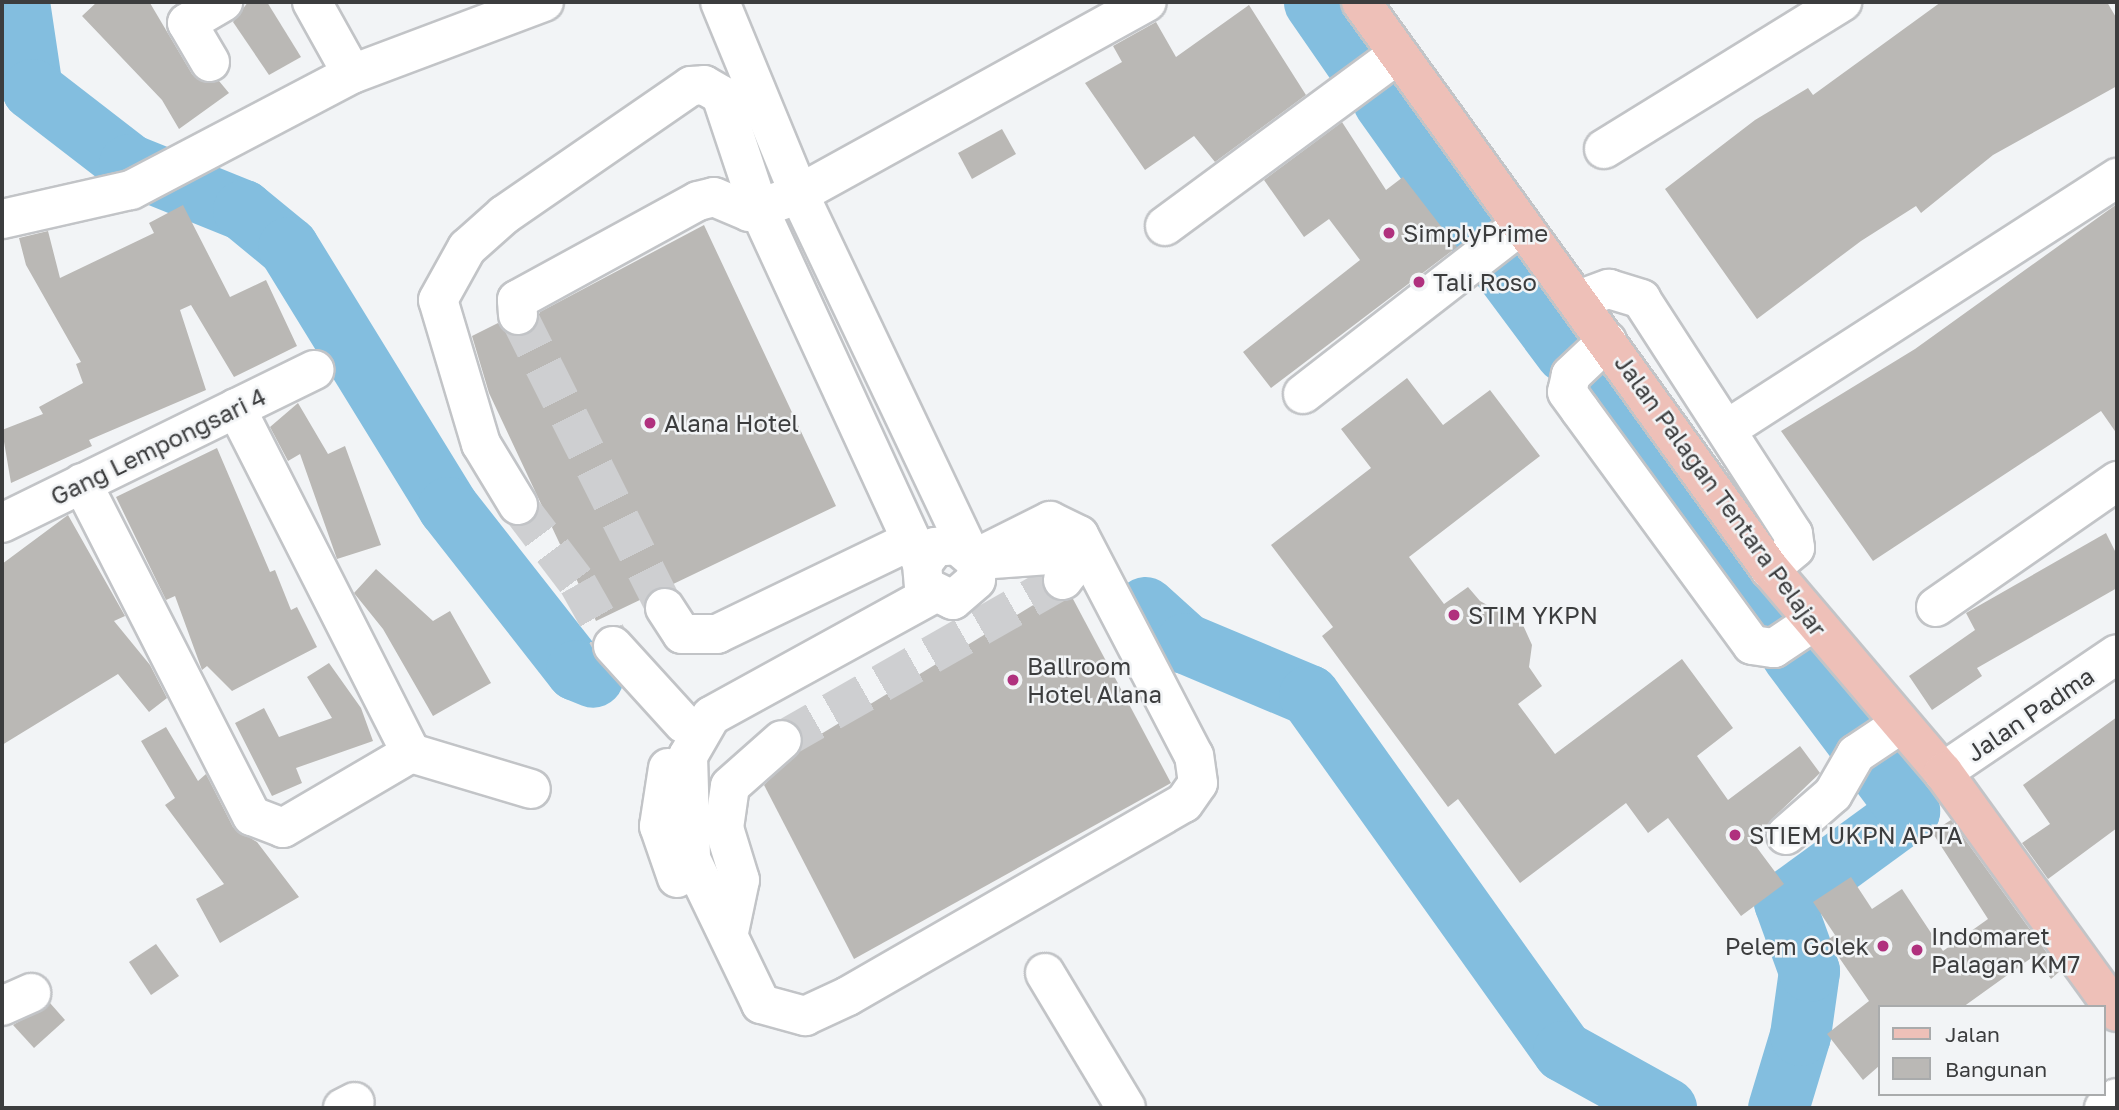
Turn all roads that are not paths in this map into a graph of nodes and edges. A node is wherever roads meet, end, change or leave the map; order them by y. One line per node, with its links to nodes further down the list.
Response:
1 (223, 2): 8 (street)
2 (312, 2): 11 (street)
3 (544, 2): 11 (street)
4 (720, 2): 14 (street)
5 (1147, 2): 14 (street)
6 (1361, 2): 9 (main road, Jalan Palagan Tentara Pelajar)
7 (1842, 2): 12 (street)
8 (179, 12): 10 (street)
9 (1397, 55): 17 (street); 18 (main road, Jalan Palagan Tentara Pelajar)
10 (211, 62)
11 (352, 74): 16 (street)
12 (1604, 149)
13 (2117, 178): 25 (street)
14 (799, 194): 15 (street); 30 (street)
15 (759, 209): 20 (street); 28 (street); 31 (street)
16 (2, 219)
17 (1165, 226)
18 (1518, 227): 19 (main road, Jalan Palagan Tentara Pelajar); 23 (street)
19 (1578, 300): 21 (main road, Jalan Palagan Tentara Pelajar); 25 (street)
20 (518, 314)
21 (1607, 341): 32 (main road, Jalan Palagan Tentara Pelajar); 36 (street)
22 (315, 370): 24 (street, Gang Lempongsari 4)
23 (1303, 394)
24 (236, 408): 27 (street, Gang Lempongsari 4); 42 (street)
25 (1729, 428): 32 (street)
26 (2117, 481): 34 (street)
27 (82, 483): 29 (street, Gang Lempongsari 4); 42 (street)
28 (518, 505)
29 (2, 523)
30 (973, 557): 31 (street); 33 (street); 46 (street)
31 (921, 569): 35 (street); 41 (street)
32 (1770, 569): 36 (main road, Jalan Palagan Tentara Pelajar)
33 (1063, 580)
34 (1936, 607)
35 (665, 608)
36 (1813, 622): 40 (main road, Jalan Palagan Tentara Pelajar)
37 (614, 646): 41 (street)
38 (2117, 654): 43 (street, Jalan Padma)
39 (782, 740): 46 (street)
40 (1877, 740): 43 (main road, Jalan Palagan Tentara Pelajar); 45 (street)
41 (682, 742): 46 (street)
42 (411, 753): 44 (street)
43 (1943, 772): 48 (main road, Jalan Palagan Tentara Pelajar)
44 (531, 789)
45 (1786, 835)
46 (716, 929)
47 (1045, 973): 50 (street)
48 (2117, 1012)
49 (2117, 1098): 51 (street)
50 (1126, 1108)
51 (2104, 1108)

